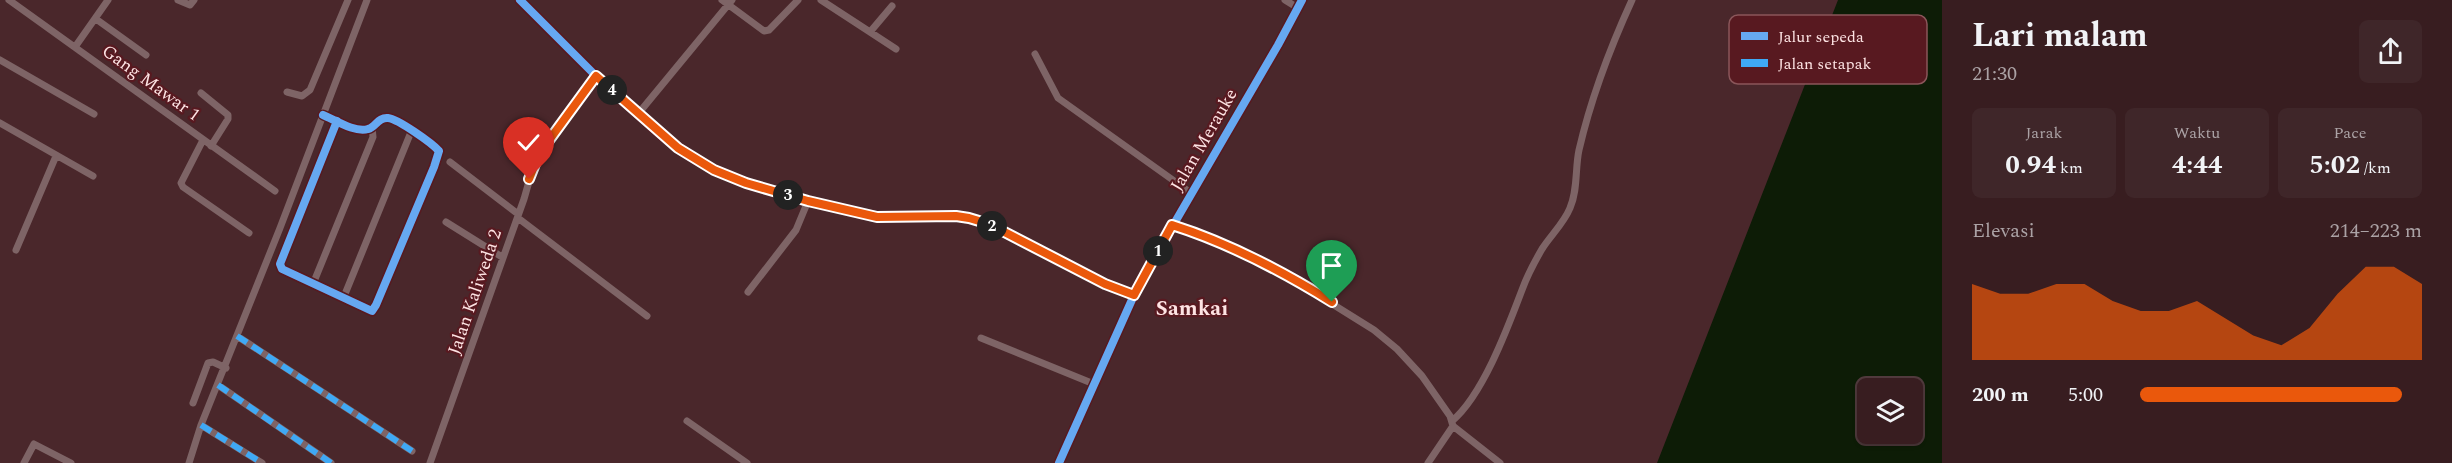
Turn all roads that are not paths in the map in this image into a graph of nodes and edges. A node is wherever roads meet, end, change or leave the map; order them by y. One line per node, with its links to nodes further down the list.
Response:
1 (9, 0): 17 (street, Gang Mawar 1)
2 (108, 0): 15 (street)
3 (178, 0): 4 (street)
4 (194, 0)
5 (348, 0): 23 (street)
6 (367, 0): 27 (street)
7 (520, 0): 22 (street)
8 (798, 0): 12 (street)
9 (821, 0): 16 (street)
10 (1285, 0): 13 (street)
11 (1632, 0): 60 (street)
12 (727, 2): 26 (street)
13 (1300, 4): 40 (street, Jalan Merauke)
14 (892, 6): 16 (street)
15 (96, 19): 17 (street); 20 (street)
16 (870, 33): 18 (street)
17 (75, 47): 32 (street, Gang Mawar 1)
18 (896, 49)
19 (1035, 54): 40 (street)
20 (146, 55)
21 (0, 60): 25 (street)
22 (596, 76): 26 (street); 42 (street, Jalan Kaliweda 2)
23 (287, 92)
24 (201, 93): 33 (street)
25 (94, 114)
26 (638, 114): 41 (street)
27 (323, 115): 28 (street); 37 (street)
28 (337, 122): 30 (street); 38 (street)
29 (1, 126): 34 (street)
30 (372, 127): 31 (street); 48 (street)
31 (411, 132): 51 (street); 51 (street)
32 (203, 140): 33 (street, Gang Mawar 1); 45 (street)
33 (211, 146): 39 (street, Gang Mawar 1)
34 (56, 156): 36 (street); 46 (street)
35 (450, 162): 42 (street)
36 (93, 176)
37 (298, 179): 38 (street); 53 (street)
38 (311, 184): 48 (street)
39 (275, 191)
40 (1191, 193): 44 (street, Jalan Merauke)
41 (808, 201): 49 (street); 50 (street)
42 (518, 216): 47 (street, Jalan Kaliweda 2); 52 (street)
43 (446, 222): 47 (street)
44 (1172, 225): 50 (street, Jalan Merauke); 60 (street)
45 (249, 233)
46 (16, 250)
47 (502, 257): 69 (street, Jalan Kaliweda 2)
48 (313, 284): 51 (street)
49 (748, 292)
50 (1134, 295): 56 (street, Jalan Merauke)
51 (344, 299)
52 (647, 316)
53 (237, 336): 55 (street); 62 (street)
54 (981, 338): 56 (street)
55 (224, 367): 57 (street); 58 (street)
56 (1094, 384): 71 (street, Jalan Merauke)
57 (218, 385): 61 (street); 63 (street)
58 (194, 403)
59 (687, 421): 70 (street)
60 (1453, 424): 72 (street); 73 (street)
61 (201, 425): 66 (street); 67 (street)
62 (412, 451)
63 (320, 460): 68 (street)
64 (24, 463): 65 (street)
65 (71, 463)
66 (189, 463)
67 (262, 463)
68 (331, 463)
69 (430, 463)
70 (747, 463)
71 (1059, 463)
72 (1428, 463)
73 (1500, 463)

